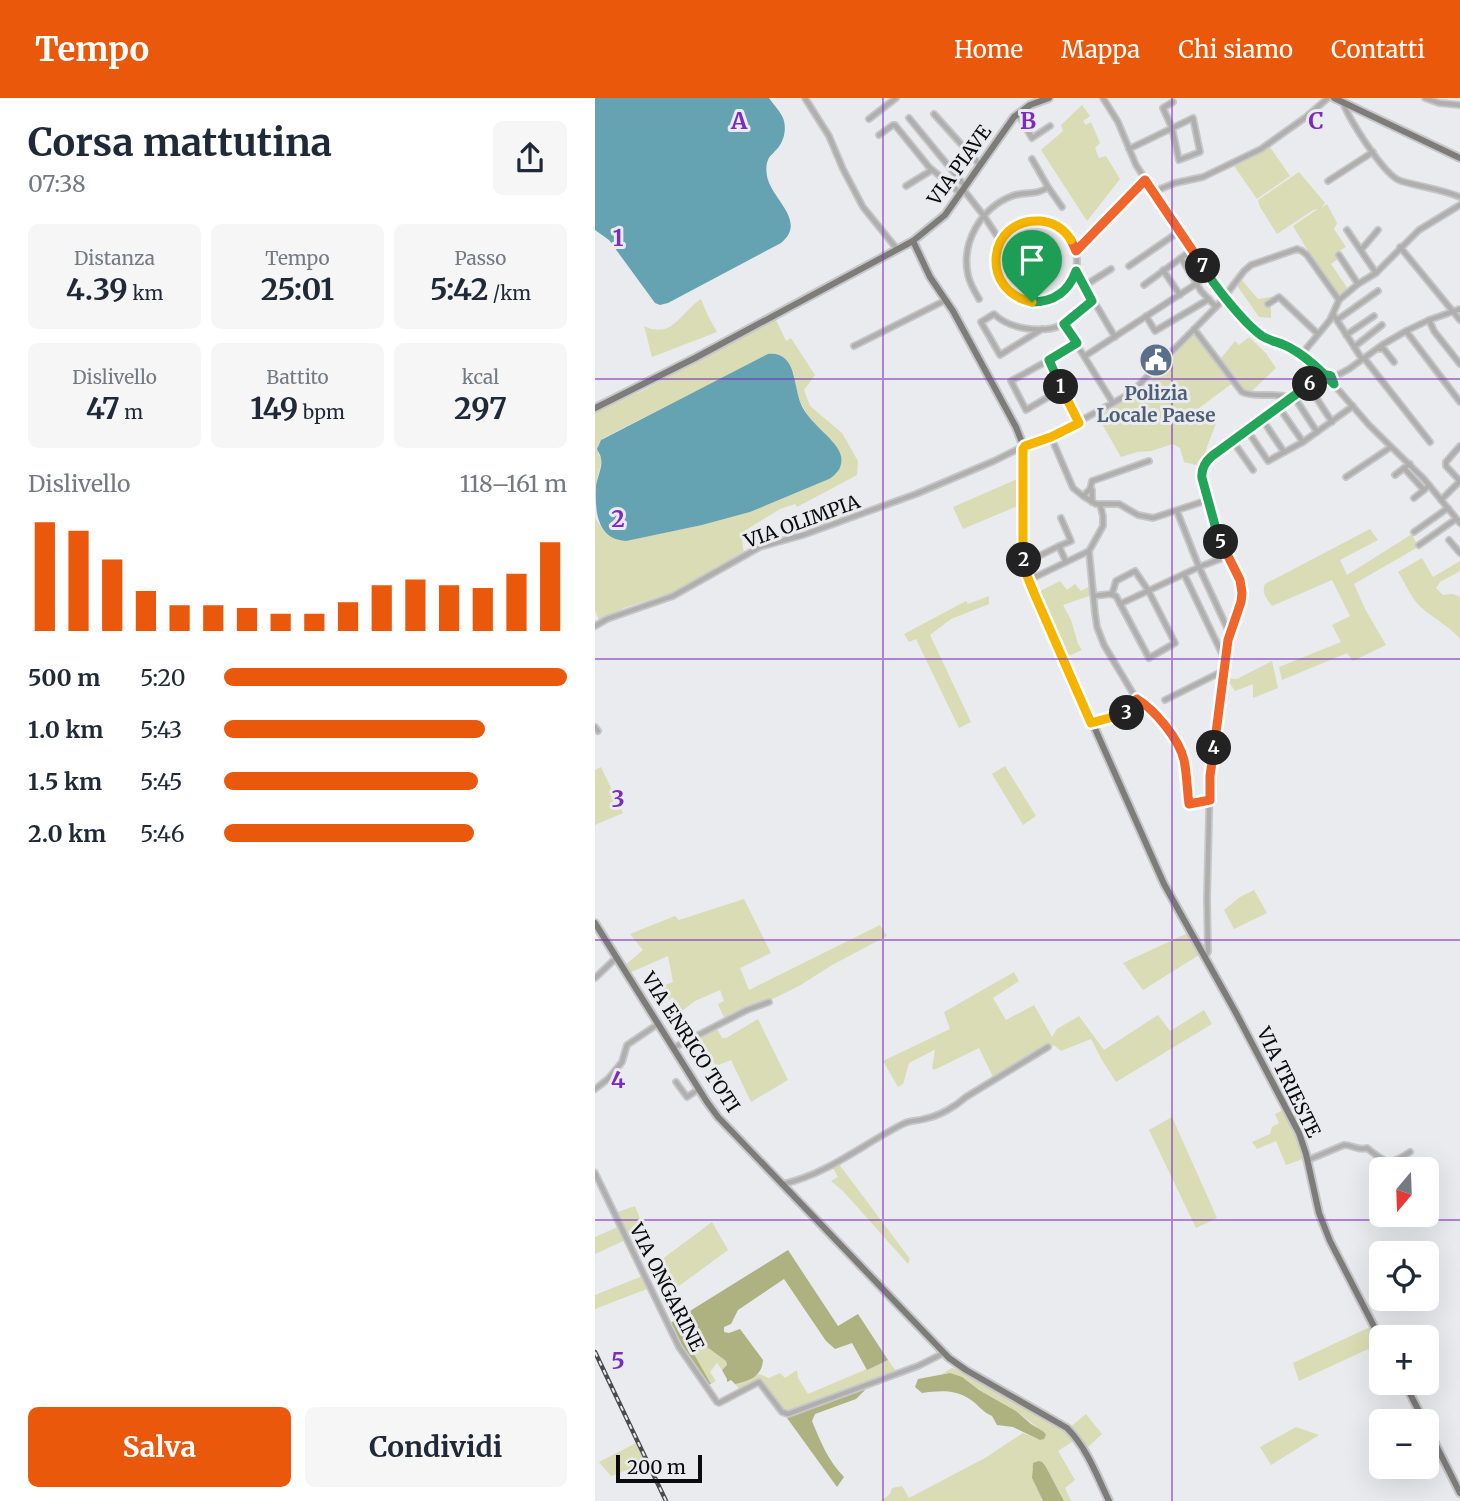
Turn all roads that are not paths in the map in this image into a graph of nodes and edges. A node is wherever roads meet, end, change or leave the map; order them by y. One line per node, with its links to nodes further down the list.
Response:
1 (805, 98): 40 (street)
2 (896, 98): 14 (street)
3 (1049, 98): 11 (main road, VIA PIAVE)
4 (1103, 98): 18 (street)
5 (1328, 98): 29 (street)
6 (1334, 98): 9 (main road)
7 (1425, 98): 10 (street)
8 (1173, 102): 16 (street)
9 (1343, 102): 19 (street); 20 (main road)
10 (1460, 105)
11 (1018, 113): 15 (street); 22 (main road, VIA PIAVE)
12 (934, 114): 22 (street)
13 (909, 118): 28 (street)
14 (869, 119)
15 (1050, 126)
16 (1172, 128): 16 (street); 18 (street)
17 (879, 135): 23 (street)
18 (1129, 149): 24 (street)
19 (1373, 152): 25 (street); 30 (street)
20 (1460, 158)
21 (1032, 159): 27 (street)
22 (980, 165): 28 (main road, VIA PIAVE)
23 (932, 170): 26 (street); 28 (street)
24 (1145, 180): 29 (street); 43 (street)
25 (1328, 181)
26 (905, 186)
27 (1048, 187): 32 (street); 33 (street)
28 (963, 189): 33 (street); 37 (main road, VIA PIAVE)
29 (1153, 192): 36 (street)
30 (1460, 197)
31 (1459, 205): 39 (street)
32 (1062, 206)
33 (984, 216): 38 (street); 58 (street)
34 (1347, 230): 42 (street)
35 (1378, 230): 42 (street)
36 (1180, 231): 41 (street); 46 (street)
37 (913, 241): 40 (main road, VIA PIAVE); 60 (main road)
38 (1001, 242): 43 (street); 49 (street)
39 (1400, 247): 50 (street); 65 (street)
40 (897, 250): 97 (main road, VIA PIAVE)
41 (1192, 250): 45 (street); 57 (street)
42 (1361, 250): 50 (street)
43 (1076, 251): 49 (street)
44 (1339, 255): 52 (street)
45 (1181, 258): 48 (street); 51 (street)
46 (1129, 266)
47 (1111, 269): 54 (street)
48 (1163, 270): 53 (street); 56 (street)
49 (1076, 271): 54 (street)
50 (1376, 273): 52 (street)
51 (1198, 283): 56 (street); 59 (street)
52 (1358, 284): 61 (street)
53 (1144, 285)
54 (1084, 286): 62 (street)
55 (1378, 291): 69 (street)
56 (1179, 295): 67 (street)
57 (1225, 296): 61 (street); 64 (street, VIA OLIMPIA); 83 (street)
58 (979, 299)
59 (1209, 299): 64 (street); 67 (street)
60 (946, 300): 81 (street); 108 (main road)
61 (1339, 300): 66 (street)
62 (1092, 301): 72 (street); 79 (street)
63 (1268, 304): 77 (street)
64 (1216, 307): 75 (street, VIA OLIMPIA)
65 (1457, 310): 70 (street); 71 (street)
66 (1333, 314): 69 (street); 77 (street)
67 (1146, 316): 79 (street)
68 (1374, 316): 78 (street)
69 (1337, 320): 78 (street)
70 (1429, 320): 76 (street); 88 (street)
71 (1460, 320)
72 (1064, 324): 74 (street); 80 (street)
73 (1382, 325): 82 (street)
74 (1042, 329): 74 (street)
75 (1194, 329): 92 (street); 94 (street, VIA OLIMPIA)
76 (1406, 331): 85 (street); 93 (street)
77 (1318, 334): 83 (street)
78 (1346, 335): 82 (street)
79 (1115, 337): 84 (street)
80 (1077, 343): 84 (street); 86 (street)
81 (854, 346)
82 (1354, 347): 85 (street)
83 (1301, 355): 89 (street)
84 (1085, 356): 94 (street)
85 (1364, 359): 87 (street); 89 (street); 106 (street)
86 (1049, 360): 91 (street); 91 (street)
87 (1394, 362)
88 (1460, 364)
89 (1329, 377): 90 (street); 96 (street)
90 (1308, 385): 92 (street); 99 (street)
91 (1062, 388): 100 (street)
92 (1291, 396): 95 (street); 102 (street)
93 (1460, 402)
94 (1113, 403): 100 (street, VIA OLIMPIA)
95 (1278, 406): 98 (street); 105 (street)
96 (1353, 406): 99 (street); 109 (street)
97 (595, 408)
98 (1262, 419): 101 (street); 110 (street)
99 (1332, 422): 102 (street)
100 (1079, 423): 103 (street, VIA OLIMPIA)
101 (1247, 430): 104 (street); 110 (street)
102 (1317, 432): 105 (street)
103 (1051, 437): 108 (street, VIA OLIMPIA); 120 (street)
104 (1232, 440): 114 (street); 122 (street)
105 (1303, 442): 110 (street)
106 (1430, 442)
107 (1460, 446): 123 (street)
108 (1023, 447): 141 (main road, VIA TRIESTE); 146 (street, VIA OLIMPIA)
109 (1391, 447): 112 (street); 116 (street)
110 (1284, 452)
111 (1149, 461): 118 (street)
112 (1410, 464): 113 (street); 117 (street)
113 (1404, 468): 115 (street); 119 (street)
114 (1253, 470)
115 (1395, 475)
116 (1346, 477)
117 (1429, 485): 119 (street); 123 (street)
118 (1090, 490): 120 (street); 124 (street)
119 (1424, 490): 121 (street)
120 (1083, 496): 124 (street)
121 (1414, 498)
122 (1208, 500): 127 (street); 137 (street)
123 (1441, 500): 126 (street)
124 (1092, 502): 125 (street)
125 (1100, 504): 127 (street); 134 (street)
126 (1448, 508): 129 (street); 130 (street)
127 (1177, 511): 139 (street)
128 (1061, 518): 133 (street)
129 (1458, 521): 132 (street)
130 (1414, 532)
131 (1449, 540): 135 (street)
132 (1419, 545)
133 (1059, 546): 136 (street); 138 (street)
134 (1089, 551): 138 (street); 144 (street)
135 (1460, 553)
136 (1041, 555)
137 (1228, 556): 139 (street); 147 (street)
138 (1066, 562): 141 (street)
139 (1199, 567): 140 (street); 147 (street)
140 (1184, 574): 142 (street); 148 (street)
141 (1029, 580): 152 (main road, VIA TRIESTE)
142 (1148, 590): 143 (street); 145 (street); 145 (street)
143 (1112, 594): 144 (street); 145 (street)
144 (1094, 596): 150 (street)
145 (1121, 604)
146 (595, 626)
147 (1230, 634): 148 (street)
148 (1225, 660): 149 (street)
149 (1223, 671): 151 (street); 153 (street)
150 (1137, 699): 152 (street); 153 (street)
151 (1165, 700)
152 (1091, 723): 155 (main road, VIA TRIESTE)
153 (1210, 800): 155 (street)
154 (595, 923): 156 (main road, VIA ENRICO TOTI)
155 (1203, 954): 166 (main road, VIA TRIESTE)
156 (617, 958): 157 (street); 159 (main road, VIA ENRICO TOTI)
157 (595, 978)
158 (769, 1002): 161 (street)
159 (658, 1024): 161 (main road, VIA ENRICO TOTI); 163 (street)
160 (1048, 1047): 168 (street)
161 (673, 1048): 164 (main road, VIA ENRICO TOTI)
162 (677, 1082): 164 (street)
163 (595, 1089)
164 (699, 1089): 168 (main road, VIA ENRICO TOTI)
165 (1410, 1153): 166 (street)
166 (1308, 1160): 169 (main road, VIA TRIESTE)
167 (595, 1173): 170 (street, VIA ONGARINE)
168 (783, 1184): 170 (main road, VIA ENRICO TOTI)
169 (1372, 1325)
170 (944, 1353): 173 (main road, VIA ENRICO TOTI)
171 (1439, 1451): 172 (main road)
172 (1460, 1493)
173 (1109, 1501)

